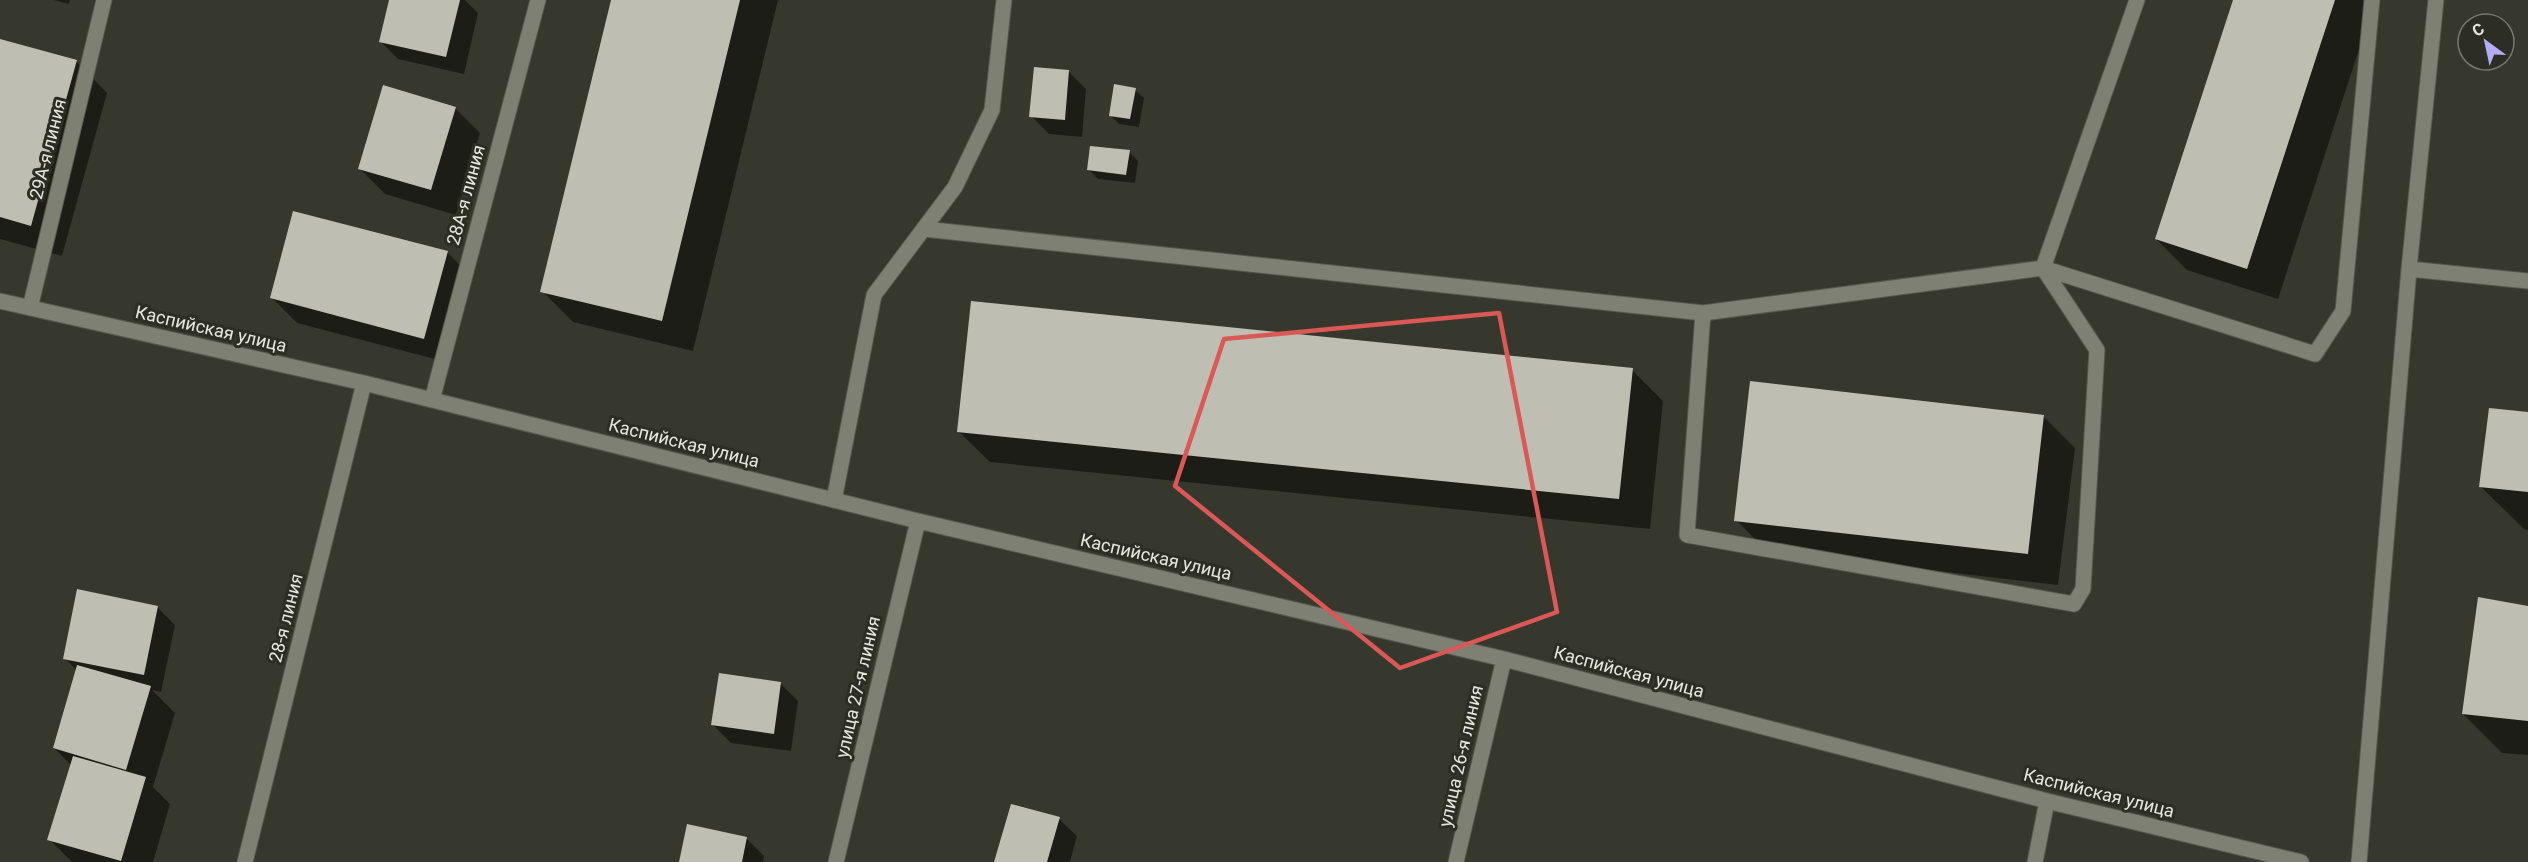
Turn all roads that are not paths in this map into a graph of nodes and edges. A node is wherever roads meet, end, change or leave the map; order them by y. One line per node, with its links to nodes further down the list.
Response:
1 (104, 0): 12 (street, 29А-я линия)
2 (538, 0): 15 (street, 28А-я линия)
3 (1004, 0): 7 (street)
4 (2137, 0): 8 (street)
5 (2372, 0): 8 (street)
6 (2436, 0): 9 (street)
7 (924, 229): 13 (street); 16 (street)
8 (2043, 268): 13 (street); 13 (street)
9 (2409, 269): 10 (street); 25 (street)
10 (2528, 281)
11 (0, 301): 12 (street, Каспийская улица)
12 (30, 308): 14 (street, Каспийская улица)
13 (1703, 313)
14 (364, 383): 15 (street, Каспийская улица); 20 (street, 28-я линия)
15 (432, 400): 16 (street, Каспийская улица)
16 (834, 500): 17 (street, Каспийская улица)
17 (918, 521): 18 (street, Каспийская улица); 21 (street, улица 27-я линия)
18 (1504, 660): 19 (street, Каспийская улица); 22 (street, улица 26-я линия)
19 (2047, 801): 23 (street); 24 (street, Каспийская улица)
20 (245, 862)
21 (836, 862)
22 (1456, 862)
23 (2035, 862)
24 (2301, 862)
25 (2359, 862)

